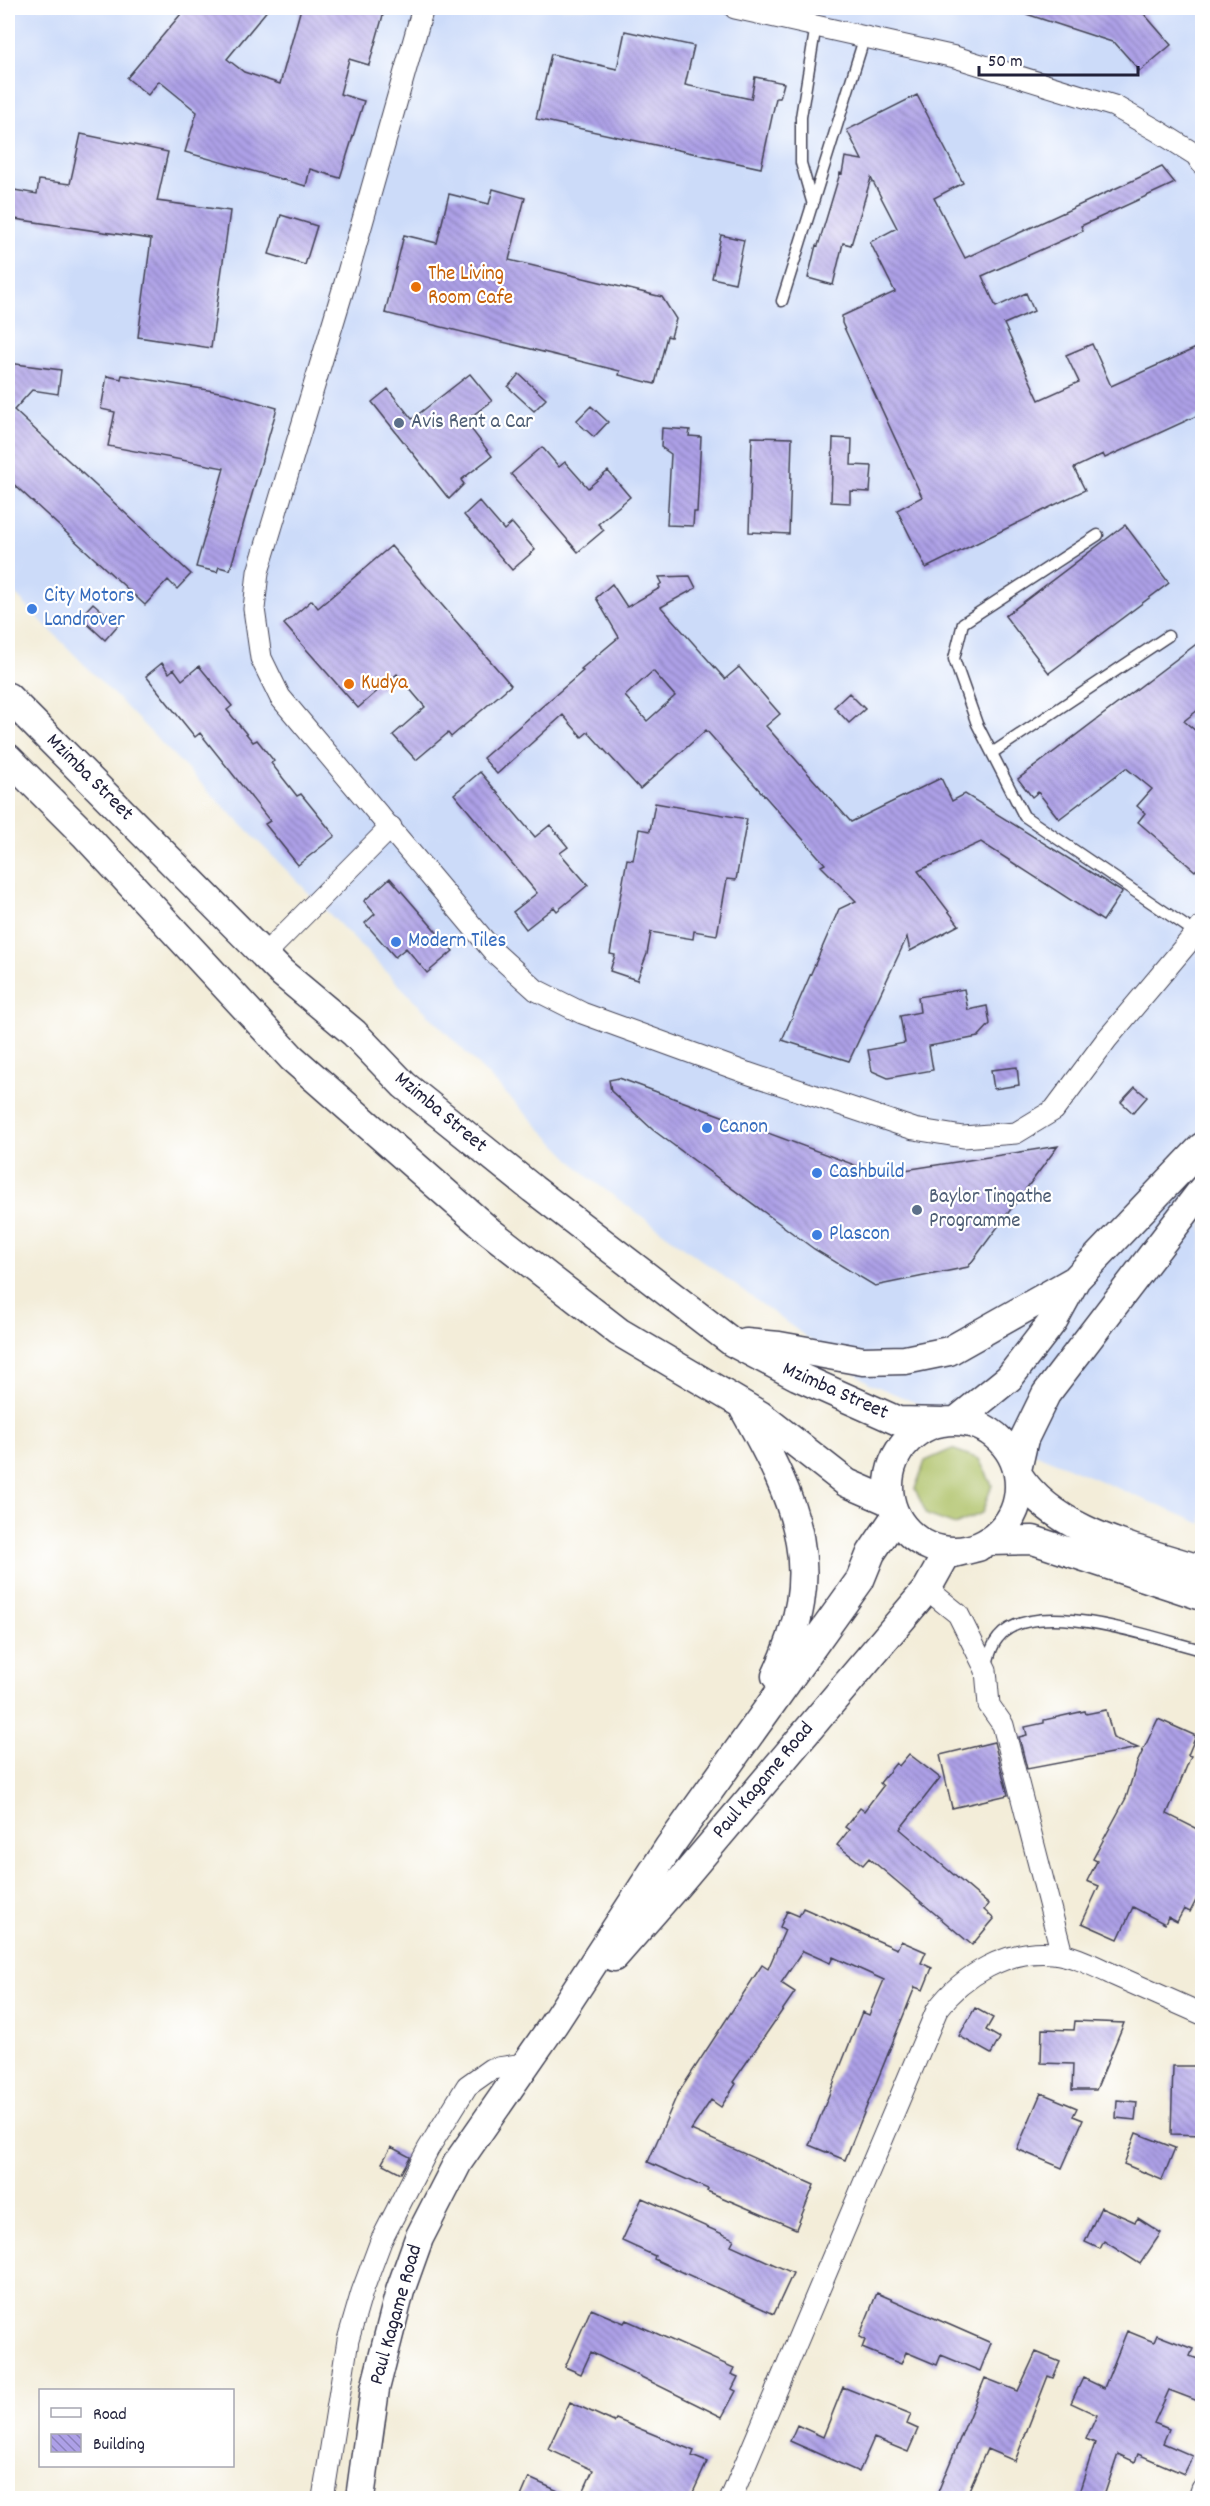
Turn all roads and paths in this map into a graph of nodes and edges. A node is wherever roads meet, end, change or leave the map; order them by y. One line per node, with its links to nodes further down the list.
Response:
1 (423, 8): 13 (street)
2 (745, 9): 3 (street)
3 (816, 25): 4 (street); 6 (lane)
4 (865, 36): 5 (street); 6 (lane)
5 (1203, 164)
6 (813, 205): 7 (lane)
7 (782, 301)
8 (1098, 534): 11 (lane)
9 (1168, 636): 11 (lane)
10 (8, 697): 15 (main road, Mzimba Street)
11 (992, 753): 14 (lane)
12 (8, 758): 20 (main road, Mzimba Street)
13 (391, 827): 14 (street); 15 (street)
14 (1199, 930)
15 (265, 954): 19 (main road, Mzimba Street)
16 (1203, 1147): 18 (main road)
17 (1203, 1190): 22 (main road)
18 (1076, 1279): 19 (main road); 21 (main road)
19 (732, 1342): 21 (main road, Mzimba Street)
20 (741, 1404): 23 (main road, Mzimba Street); 30 (main road)
21 (950, 1421): 22 (main road); 23 (main road)
22 (1018, 1473): 24 (main road); 25 (main road)
23 (893, 1509): 24 (main road); 30 (main road, Paul Kagame Road)
24 (984, 1544): 26 (main road, Paul Kagame Road); 27 (main road)
25 (1203, 1570)
26 (927, 1589): 29 (street); 33 (main road, Paul Kagame Road)
27 (1203, 1596)
28 (1203, 1650): 29 (lane)
29 (986, 1670): 31 (street)
30 (747, 1737): 33 (main road, Paul Kagame Road)
31 (1062, 1954): 32 (street); 38 (street)
32 (1203, 2014)
33 (553, 2025): 34 (main road, Paul Kagame Road)
34 (524, 2064): 36 (street); 37 (main road, Paul Kagame Road)
35 (1203, 2489): 39 (street)
36 (323, 2499)
37 (360, 2499)
38 (731, 2499)
39 (1199, 2499)

